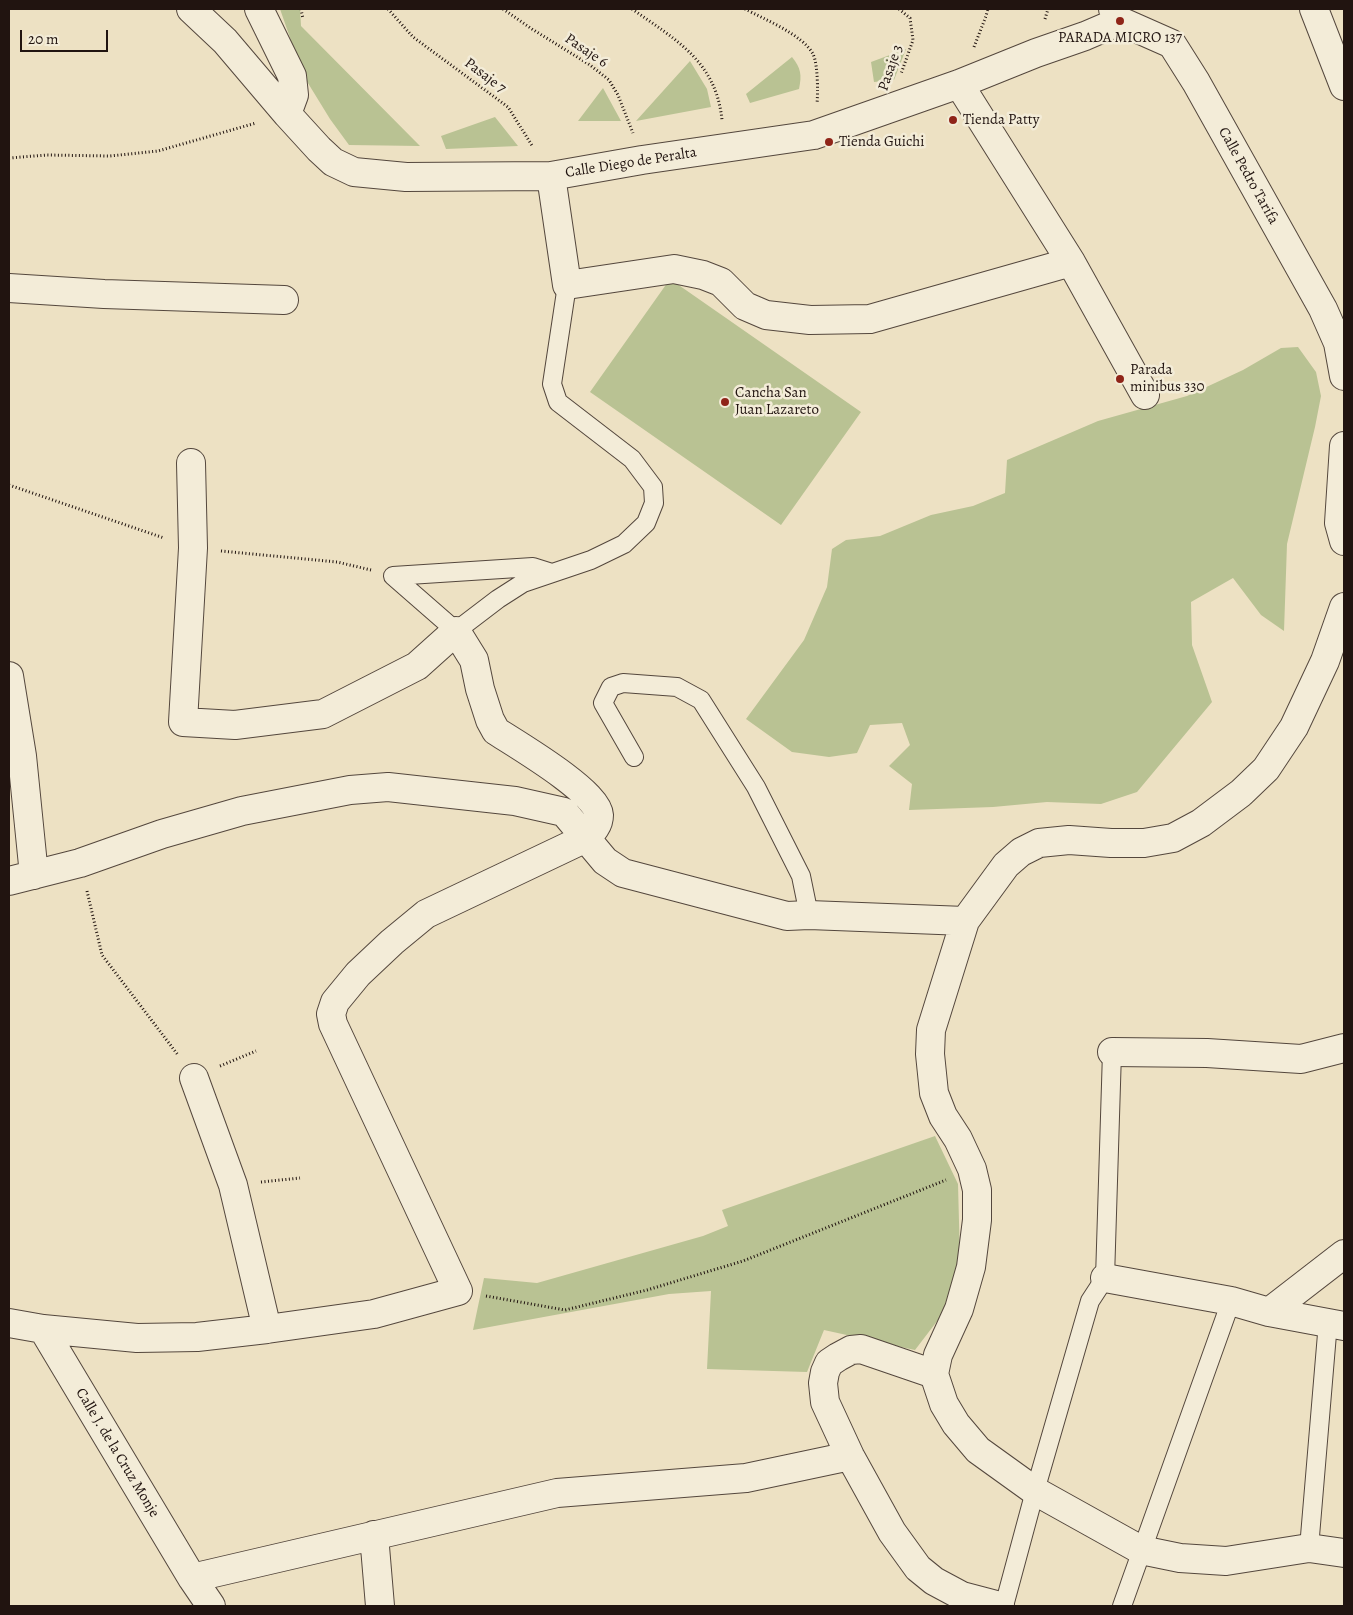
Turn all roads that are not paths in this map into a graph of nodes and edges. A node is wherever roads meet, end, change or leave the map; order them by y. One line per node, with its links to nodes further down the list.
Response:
1 (191, 9): 7 (street, Calle Diego de Peralta)
2 (259, 9): 7 (street)
3 (1314, 9): 6 (street)
4 (1116, 15): 5 (street, Calle Diego de Peralta); 13 (street, Calle Pedro Tarifa)
5 (959, 84): 8 (street, Calle Diego de Peralta); 9 (street)
6 (1344, 86)
7 (287, 114): 8 (street, Calle Diego de Peralta)
8 (551, 176): 10 (street)
9 (1071, 262): 10 (street); 14 (street)
10 (567, 285): 18 (lane)
11 (9, 288): 12 (street)
12 (284, 300)
13 (1344, 376)
14 (1145, 395)
15 (1344, 446): 17 (street)
16 (191, 463): 20 (street)
17 (1344, 541)
18 (552, 574): 20 (lane); 20 (lane)
19 (1344, 607): 26 (street)
20 (456, 632): 23 (street)
21 (9, 676): 24 (street)
22 (634, 757): 25 (lane)
23 (586, 838): 24 (street); 25 (street); 37 (street)
24 (21, 878)
25 (809, 915): 26 (street)
26 (965, 921): 38 (street)
27 (1344, 1048): 28 (street)
28 (1112, 1052): 31 (lane)
29 (194, 1078): 37 (street)
30 (1344, 1254): 33 (street)
31 (1105, 1278): 32 (street); 40 (lane)
32 (1231, 1301): 33 (street); 43 (lane)
33 (1269, 1312): 35 (street)
34 (9, 1324): 36 (street)
35 (1336, 1324): 42 (lane)
36 (43, 1329): 37 (street); 45 (street, Calle J. de la Cruz Monje)
37 (267, 1329)
38 (934, 1374): 39 (street); 40 (street)
39 (850, 1456): 41 (street); 48 (street)
40 (1035, 1491): 43 (street); 48 (lane)
41 (374, 1535): 45 (street); 47 (street)
42 (1309, 1548): 43 (street); 44 (street)
43 (1141, 1550): 49 (lane)
44 (1344, 1553)
45 (192, 1578): 46 (street, Calle J. de la Cruz Monje)
46 (211, 1606)
47 (380, 1606)
48 (1002, 1606)
49 (1122, 1606)

